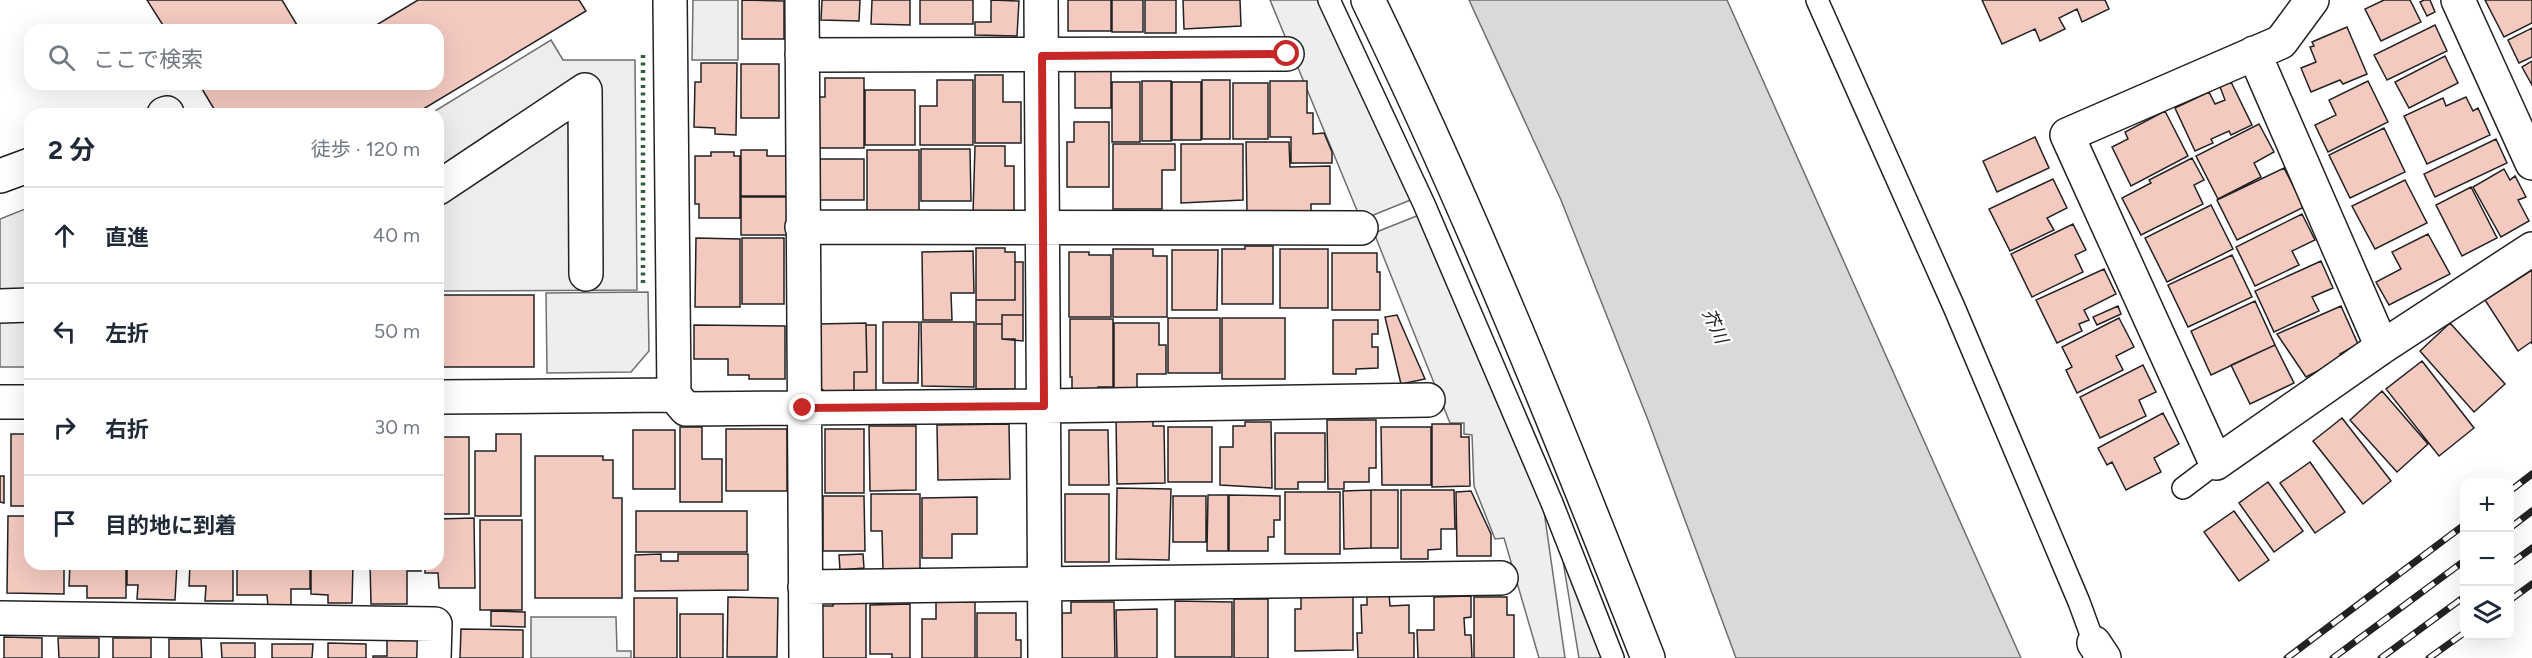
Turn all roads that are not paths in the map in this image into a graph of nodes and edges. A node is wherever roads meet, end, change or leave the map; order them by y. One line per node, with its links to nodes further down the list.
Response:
1 (802, 0): 11 (street)
2 (1041, 0): 12 (street)
3 (1329, 0): 42 (lane)
4 (1368, 0): 43 (street)
5 (1816, 0): 38 (lane)
6 (2312, 0): 9 (street)
7 (2458, 0): 13 (street)
8 (664, 7): 25 (street)
9 (2254, 52): 24 (street); 32 (street)
10 (1287, 54): 12 (street)
11 (802, 55): 12 (street); 17 (street)
12 (1042, 56): 18 (street)
13 (2532, 164)
14 (24, 167): 15 (street)
15 (0, 176)
16 (444, 184): 21 (street)
17 (802, 227): 18 (street); 31 (street)
18 (1043, 228): 19 (street); 30 (street)
19 (1361, 228)
20 (2532, 249): 24 (street)
21 (586, 274)
22 (24, 305): 23 (street)
23 (0, 306)
24 (2382, 347): 32 (street)
25 (674, 395): 26 (street); 31 (street)
26 (444, 398)
27 (1428, 399): 30 (street)
28 (0, 402): 29 (street)
29 (24, 402)
30 (1044, 406): 31 (street); 35 (street)
31 (803, 408): 36 (street)
32 (2217, 463): 33 (lane)
33 (2183, 488)
34 (1501, 578): 35 (street)
35 (1044, 584): 36 (street); 41 (street)
36 (805, 587): 40 (street)
37 (0, 618): 39 (street)
38 (2097, 653)
39 (434, 658)
40 (806, 658)
41 (1045, 658)
42 (1613, 658)
43 (1648, 658)

